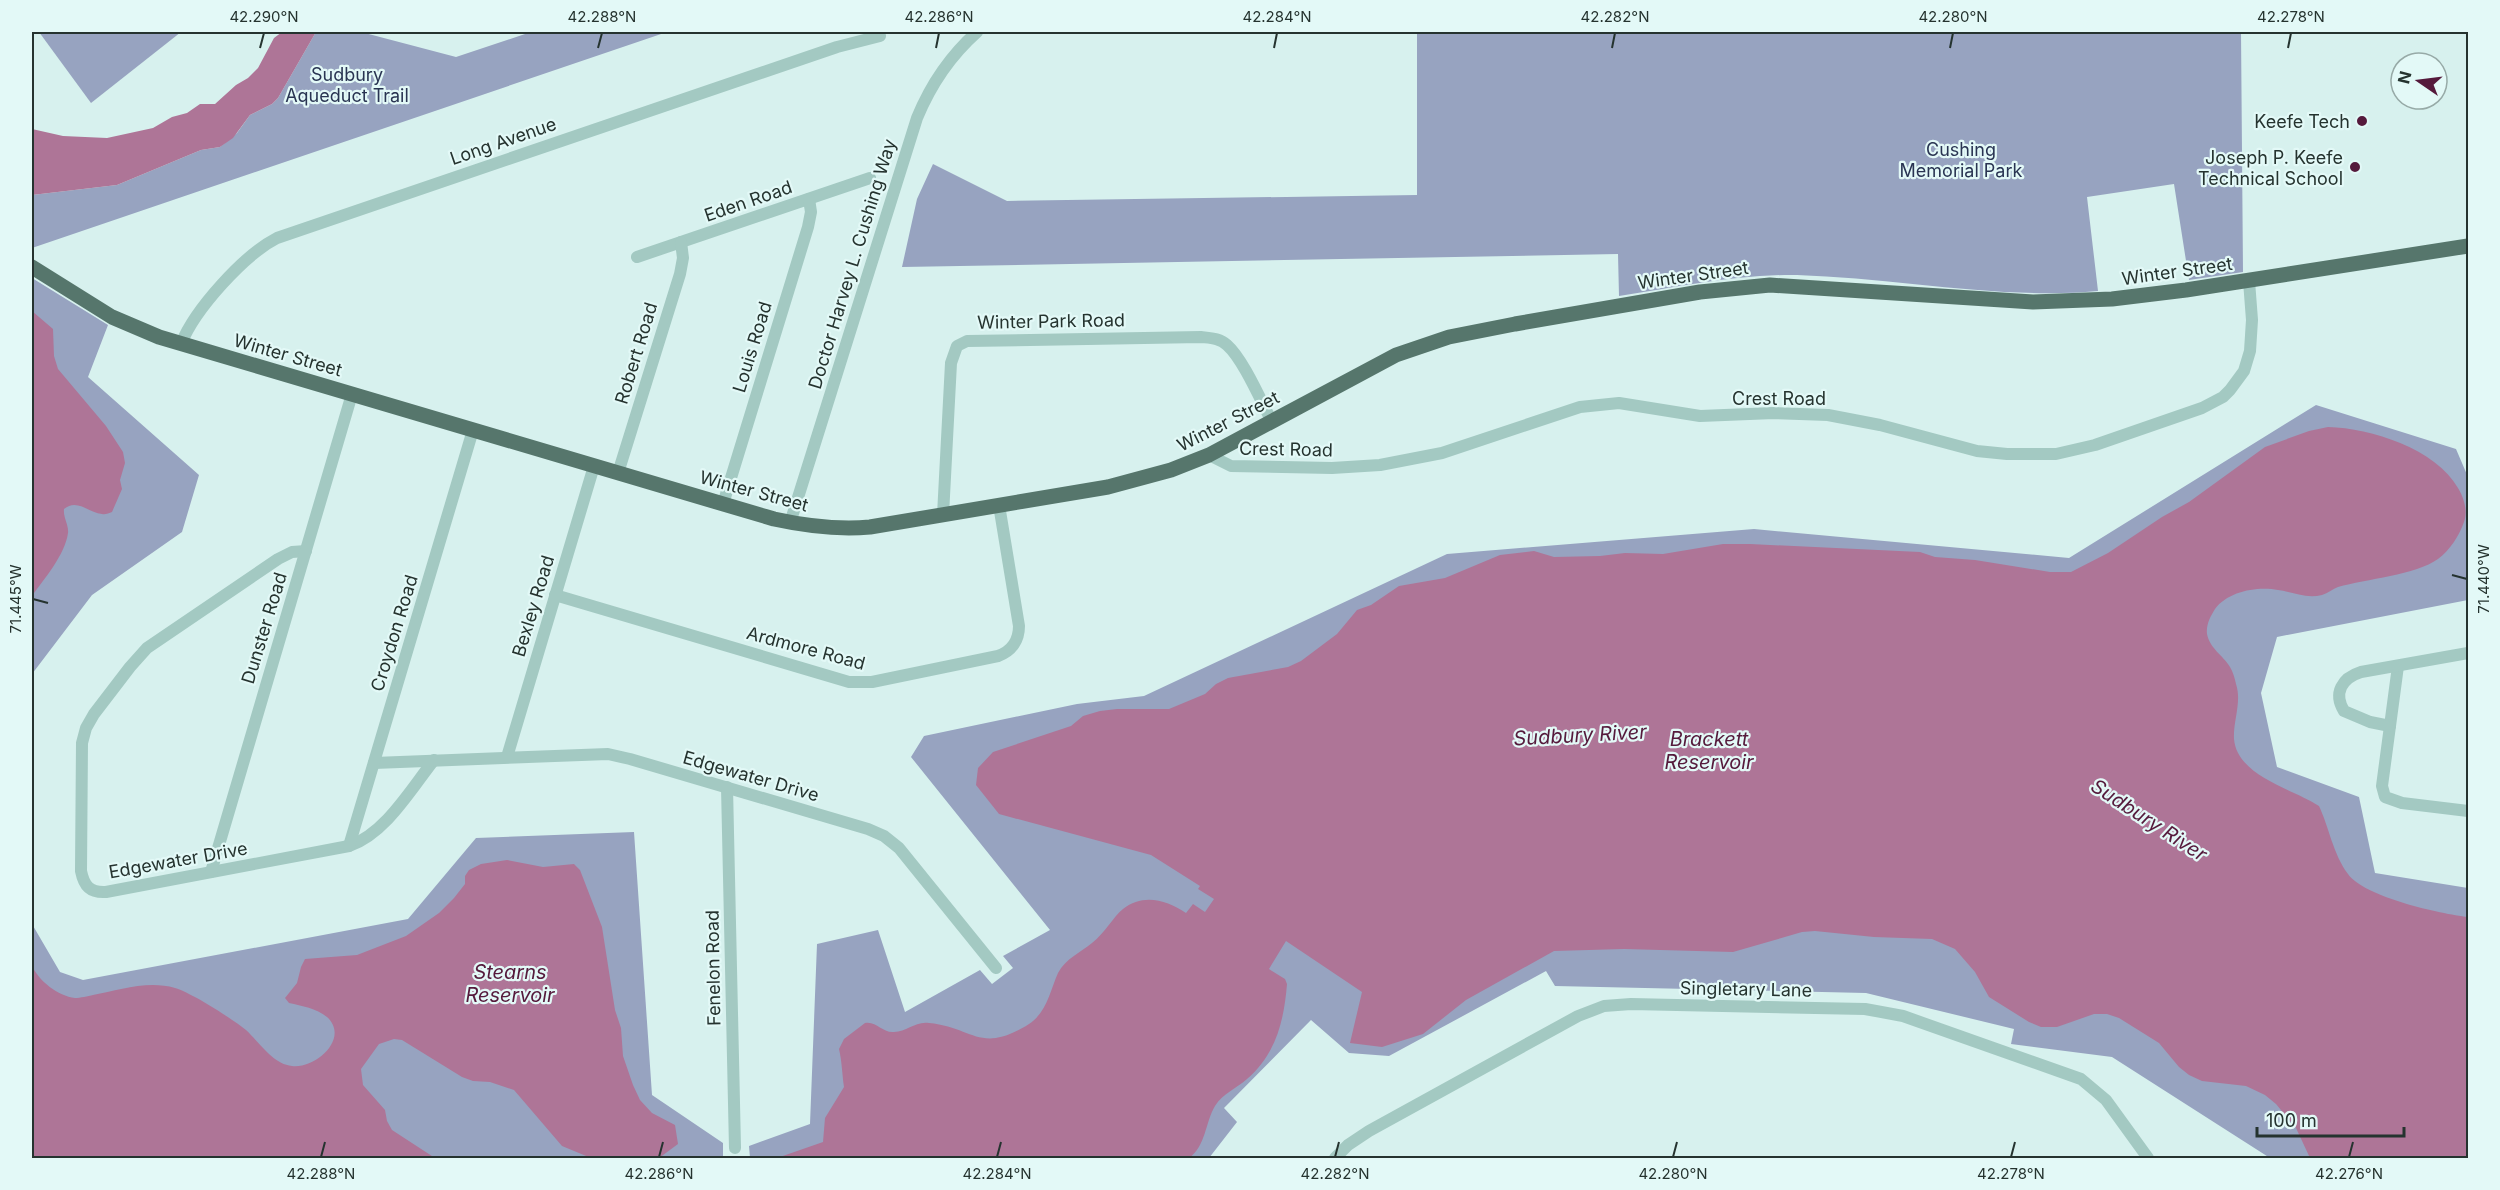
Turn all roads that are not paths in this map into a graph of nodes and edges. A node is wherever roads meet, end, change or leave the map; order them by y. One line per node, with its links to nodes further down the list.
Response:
1 (977, 32): 20 (street, Doctor Harvey L. Cushing Way)
2 (880, 36): 10 (street, Long Avenue)
3 (870, 178): 4 (street, Eden Road)
4 (809, 199): 5 (street, Eden Road); 17 (street, Louis Road)
5 (681, 242): 7 (street, Eden Road); 16 (street, Robert Road)
6 (2469, 246): 9 (main road, Winter Street)
7 (637, 257)
8 (32, 267): 10 (main road, Winter Street)
9 (2249, 280): 12 (main road, Winter Street); 14 (street, Crest Road)
10 (181, 344): 11 (main road, Winter Street)
11 (352, 394): 13 (main road, Winter Street); 21 (street, Dunster Road)
12 (1272, 422): 14 (main road, Winter Street); 19 (street, Winter Park Road)
13 (473, 430): 15 (main road, Winter Street); 28 (street, Croydon Road)
14 (1209, 455): 18 (main road, Winter Street)
15 (594, 466): 16 (main road, Winter Street); 22 (street, Bexley Road)
16 (618, 473): 17 (main road, Winter Street)
17 (723, 504): 20 (main road, Winter Street)
18 (999, 505): 19 (main road, Winter Street); 22 (street, Ardmore Road)
19 (943, 515): 20 (main road, Winter Street)
20 (790, 523)
21 (306, 552): 32 (street, Dunster Road); 32 (street, Edgewater Drive)
22 (555, 595): 26 (street, Bexley Road)
23 (2469, 653): 24 (street)
24 (2398, 666): 25 (street); 25 (street)
25 (2390, 726): 30 (street)
26 (507, 757): 27 (street, Edgewater Drive); 29 (street, Edgewater Drive)
27 (434, 760): 28 (street, Edgewater Drive); 31 (street, Edgewater Drive)
28 (374, 763): 31 (street, Croydon Road)
29 (728, 787): 33 (street, Edgewater Drive); 34 (street, Fenelon Road)
30 (2469, 811)
31 (350, 846): 32 (street, Edgewater Drive)
32 (211, 872)
33 (996, 968)
34 (735, 1148)
35 (1335, 1158): 36 (street, Singletary Lane)
36 (2148, 1158)

